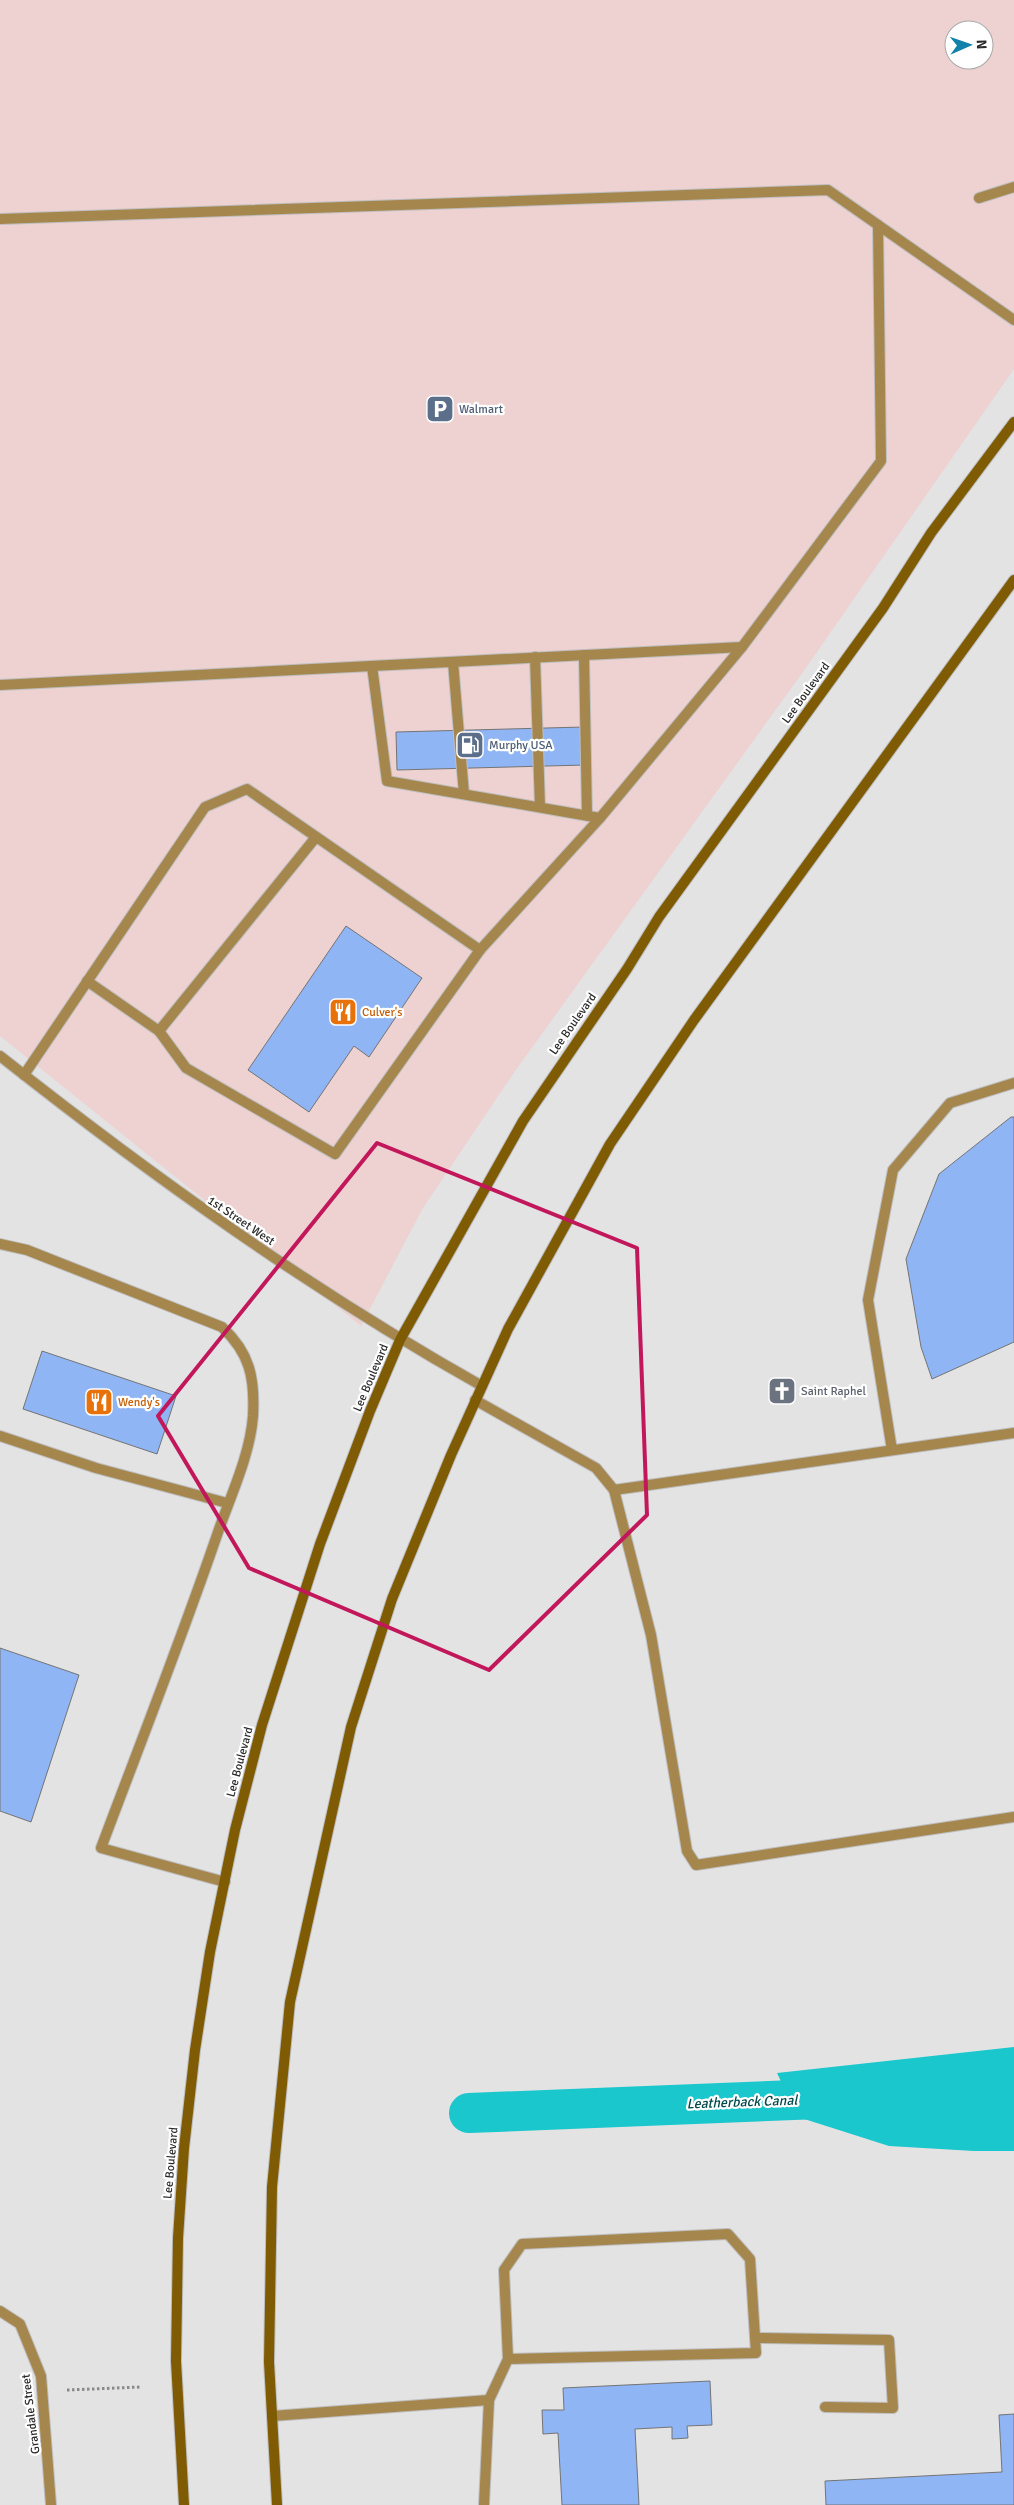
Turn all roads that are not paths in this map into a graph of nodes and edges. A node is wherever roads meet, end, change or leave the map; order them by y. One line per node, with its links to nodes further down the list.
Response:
1 (1014, 187): 2 (street)
2 (979, 198)
3 (0, 219): 4 (street)
4 (878, 225): 5 (street); 8 (street)
5 (1014, 320)
6 (1014, 422): 26 (main road, Lee Boulevard)
7 (1014, 580): 27 (main road)
8 (742, 647): 9 (street); 17 (street)
9 (584, 655): 10 (street); 16 (street)
10 (536, 657): 11 (street); 15 (street)
11 (453, 662): 12 (street); 14 (street)
12 (372, 666): 13 (street); 14 (street)
13 (0, 685)
14 (464, 794): 15 (street)
15 (540, 807): 16 (street)
16 (587, 816): 17 (street)
17 (600, 818): 19 (street)
18 (316, 837): 19 (street); 20 (street); 21 (street)
19 (480, 950): 21 (street)
20 (87, 981): 21 (street); 23 (street)
21 (159, 1031)
22 (0, 1058): 23 (street, 1st Street West)
23 (24, 1075): 26 (street, 1st Street West)
24 (1014, 1083): 31 (street)
25 (0, 1244): 33 (street)
26 (400, 1340): 27 (street, 1st Street West); 35 (main road, Lee Boulevard)
27 (482, 1386): 28 (main road)
28 (475, 1400): 32 (street); 41 (main road)
29 (1014, 1433): 31 (street)
30 (0, 1436): 33 (street)
31 (892, 1450): 32 (street)
32 (614, 1490): 34 (street)
33 (227, 1503): 35 (street)
34 (1014, 1817)
35 (225, 1882): 43 (main road, Lee Boulevard)
36 (0, 2311): 42 (street, Grandale Street)
37 (756, 2338): 38 (street); 38 (street); 40 (street)
38 (508, 2359): 39 (street)
39 (489, 2400): 41 (street); 45 (street)
40 (825, 2407)
41 (272, 2416): 44 (main road)
42 (51, 2505)
43 (184, 2505)
44 (277, 2505)
45 (484, 2505)

